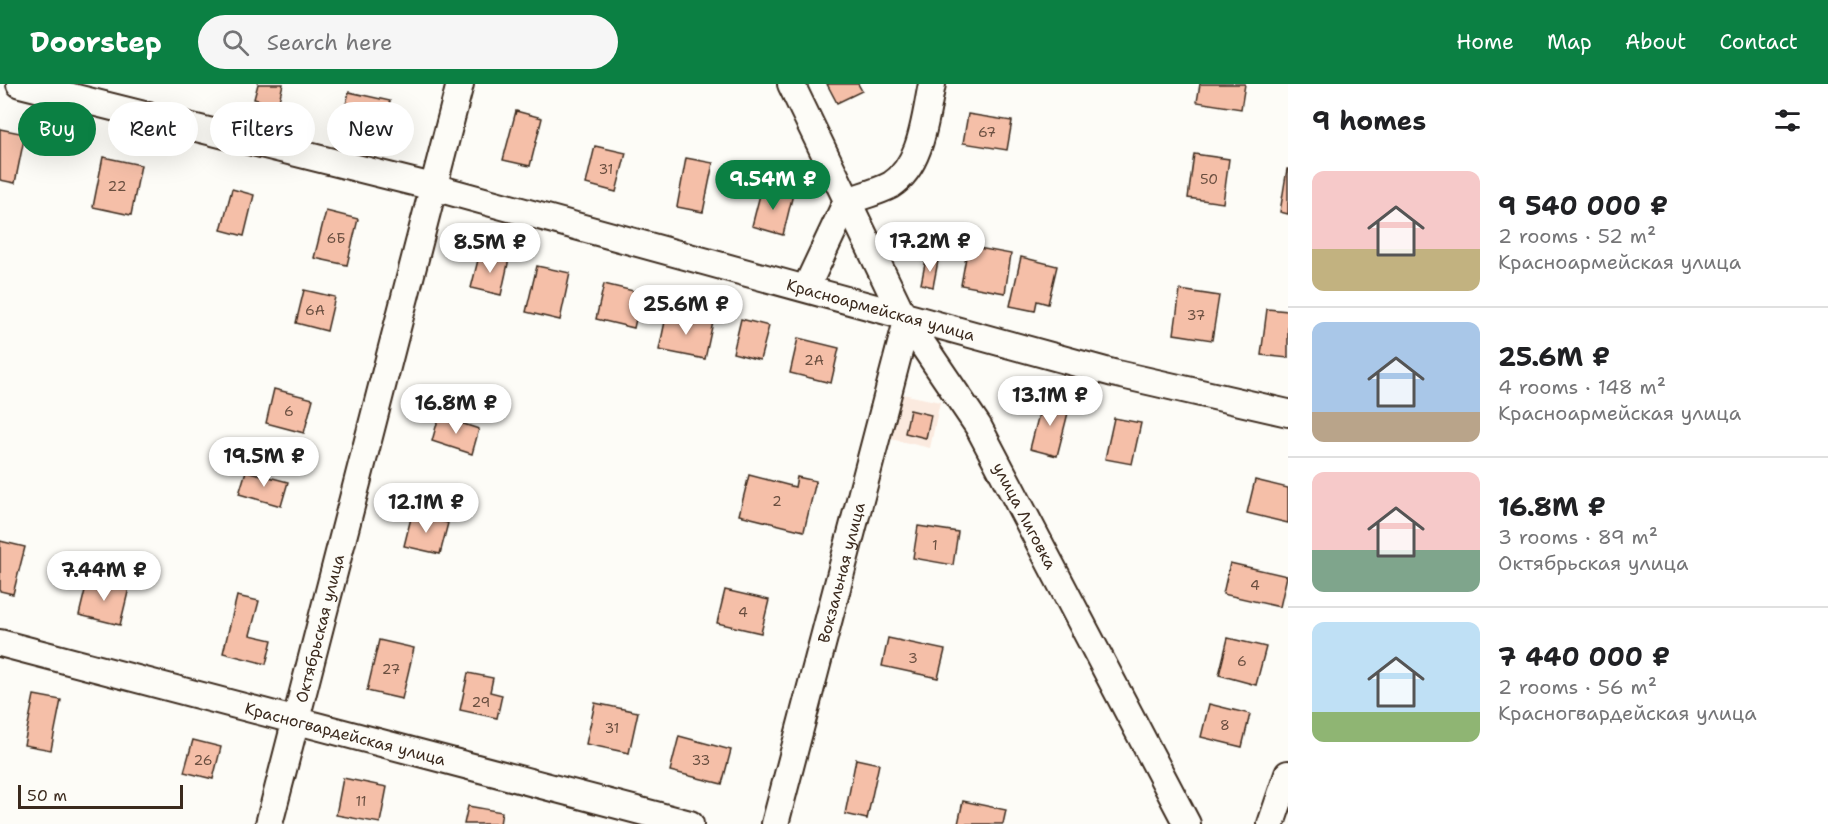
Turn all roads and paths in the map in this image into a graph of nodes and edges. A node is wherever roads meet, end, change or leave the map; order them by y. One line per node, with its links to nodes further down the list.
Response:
1 (20, 84): 5 (street, Красноармейская улица)
2 (460, 84): 5 (street, Октябрьская улица)
3 (791, 84): 6 (street, улица Лиговка)
4 (932, 84): 6 (street)
5 (433, 187): 7 (street, Красноармейская улица); 11 (street, Октябрьская улица)
6 (847, 201): 7 (street); 8 (street, улица Лиговка)
7 (806, 288): 8 (street, Красноармейская улица)
8 (905, 318): 9 (street, Красноармейская улица); 15 (street, Вокзальная улица); 16 (street, улица Лиговка)
9 (1288, 413)
10 (0, 643): 11 (street, Красногвардейская улица)
11 (296, 721): 13 (street, Октябрьская улица); 14 (street, Красногвардейская улица)
12 (1288, 774): 17 (street)
13 (269, 824)
14 (690, 824)
15 (775, 824)
16 (1187, 824)
17 (1271, 824)

